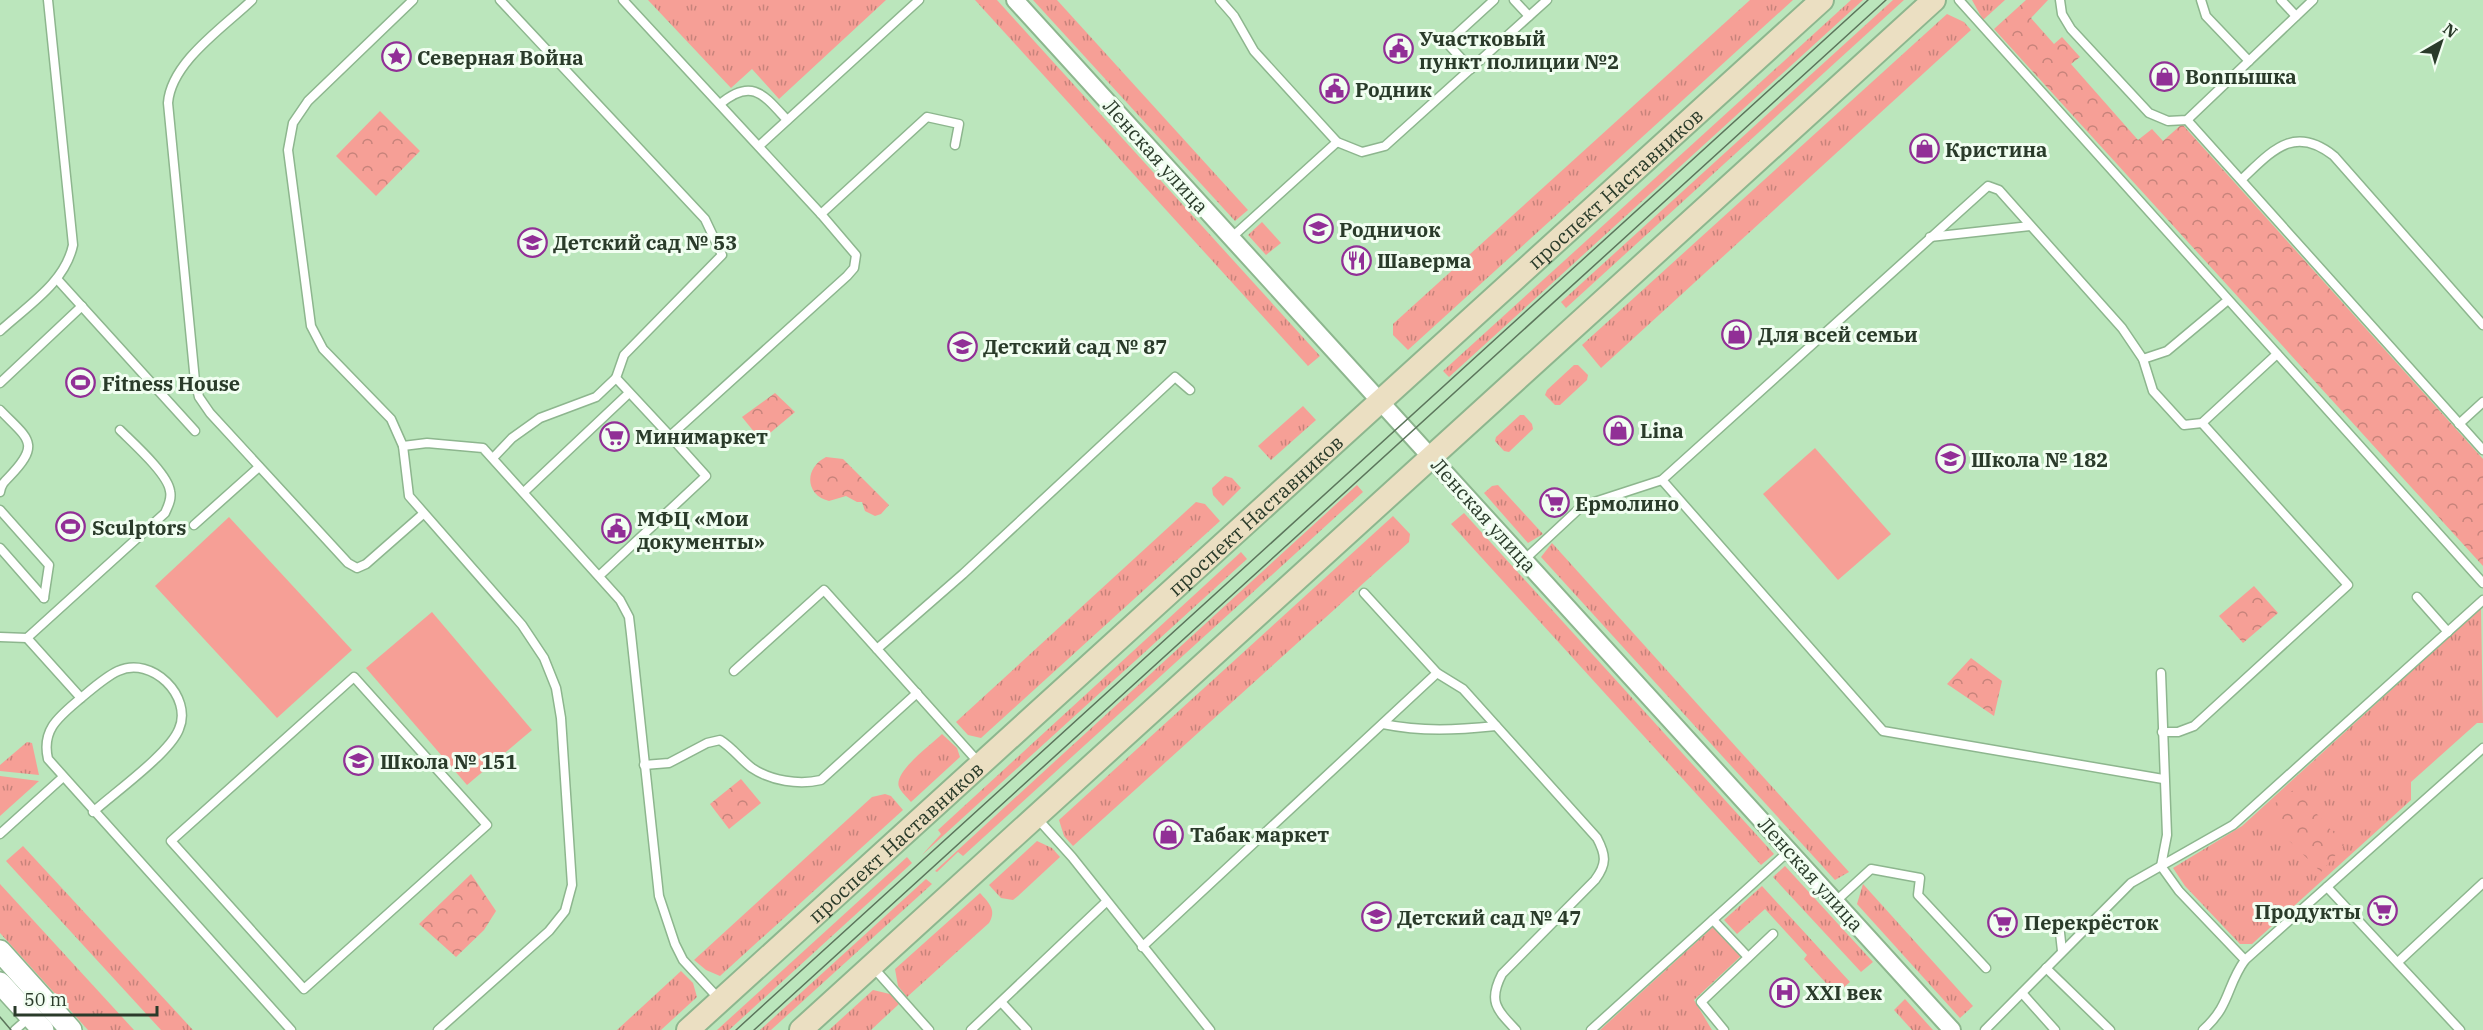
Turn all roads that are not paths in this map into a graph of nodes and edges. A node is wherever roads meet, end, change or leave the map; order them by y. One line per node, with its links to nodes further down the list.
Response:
1 (48, 0): 34 (lane)
2 (252, 0): 57 (lane)
3 (413, 0): 53 (lane)
4 (500, 0): 41 (lane)
5 (623, 0): 23 (lane)
6 (919, 0): 24 (lane)
7 (1015, 0): 33 (street, Ленская улица)
8 (1220, 0): 26 (lane)
9 (1494, 0): 22 (lane)
10 (1514, 0): 19 (lane)
11 (1547, 0): 19 (lane)
12 (1822, 0): 45 (main road, проспект Наставников)
13 (1934, 0): 55 (main road)
14 (1959, 0): 35 (lane)
15 (2060, 0): 25 (lane)
16 (2201, 0): 21 (lane)
17 (2281, 0): 20 (lane)
18 (2313, 0): 20 (lane)
19 (1529, 16): 22 (lane)
20 (2296, 16): 21 (lane)
21 (2249, 61): 25 (lane)
22 (1471, 69): 26 (lane)
23 (720, 104): 24 (lane); 28 (lane)
24 (787, 120): 28 (lane)
25 (2187, 120): 29 (lane)
26 (1337, 142): 33 (lane)
27 (954, 145): 30 (lane)
28 (759, 146): 30 (lane)
29 (2242, 179): 37 (lane); 49 (lane)
30 (821, 214): 52 (lane)
31 (2030, 226): 32 (lane); 32 (lane); 40 (lane)
32 (1930, 237): 58 (lane)
33 (1231, 238): 45 (street, Ленская улица)
34 (57, 279): 36 (lane); 38 (lane)
35 (2228, 300): 39 (lane); 40 (lane)
36 (82, 306): 42 (lane); 51 (lane)
37 (2483, 325)
38 (0, 331)
39 (2277, 354): 48 (lane); 67 (lane)
40 (2143, 359): 48 (lane)
41 (616, 378): 44 (lane); 56 (lane)
42 (0, 383)
43 (1190, 390): 74 (lane)
44 (629, 393): 52 (lane); 60 (lane)
45 (1380, 401): 55 (street, Ленская улица); 84 (main road, проспект Наставников)
46 (2483, 402): 49 (lane)
47 (0, 410): 59 (lane)
48 (2202, 423): 82 (lane)
49 (2459, 424): 54 (lane)
50 (120, 430): 73 (lane)
51 (195, 431)
52 (670, 436): 66 (lane)
53 (403, 446): 56 (lane); 62 (lane)
54 (2483, 450)
55 (1432, 457): 65 (street, Ленская улица); 89 (main road)
56 (493, 458): 60 (lane)
57 (259, 466): 62 (lane); 63 (lane)
58 (1662, 480): 65 (lane); 87 (lane)
59 (0, 492)
60 (524, 492): 66 (lane)
61 (0, 510): 64 (lane)
62 (423, 514): 119 (lane)
63 (194, 525)
64 (0, 548)
65 (1524, 559): 91 (street, Ленская улица)
66 (599, 576): 85 (lane)
67 (2483, 583)
68 (1364, 593): 76 (lane)
69 (2417, 597): 71 (lane)
70 (2483, 600): 71 (lane)
71 (2448, 632): 92 (lane)
72 (0, 637): 73 (lane)
73 (27, 638): 79 (lane)
74 (876, 649): 75 (lane); 78 (lane)
75 (734, 671)
76 (1437, 673): 80 (lane); 81 (lane)
77 (2162, 673): 82 (lane)
78 (917, 693): 84 (lane); 85 (lane)
79 (81, 698): 86 (lane); 88 (lane)
80 (1383, 724): 81 (lane); 101 (lane)
81 (1496, 726): 126 (lane)
82 (2162, 732): 87 (lane)
83 (2483, 748): 94 (lane)
84 (981, 764): 112 (main road, проспект Наставников)
85 (644, 765): 112 (lane)
86 (62, 778): 88 (lane); 90 (lane)
87 (2163, 779): 92 (lane)
88 (93, 812): 118 (lane)
89 (1036, 817): 96 (lane); 107 (main road)
90 (0, 834)
91 (1790, 850): 95 (street, Ленская улица); 98 (lane)
92 (2161, 866): 103 (lane); 105 (lane)
93 (2483, 883): 106 (lane)
94 (2327, 888): 105 (lane); 106 (lane)
95 (1836, 901): 108 (lane); 129 (street, Ленская улица)
96 (1106, 902): 101 (lane); 114 (lane)
97 (231, 908): 97 (lane)
98 (1713, 920): 104 (lane); 127 (lane)
99 (2059, 924): 103 (lane)
100 (1773, 934): 104 (lane)
101 (1142, 947): 125 (lane)
102 (0, 951): 113 (street)
103 (2061, 951): 109 (lane)
104 (1748, 957): 128 (lane)
105 (2245, 960): 116 (lane)
106 (2398, 962): 133 (lane)
107 (872, 966): 121 (main road); 122 (lane)
108 (1986, 968)
109 (2046, 968): 111 (lane); 132 (lane)
110 (0, 983): 115 (street)
111 (2022, 993): 130 (lane); 131 (lane)
112 (720, 1000): 120 (main road, проспект Наставников)
113 (46, 1003): 115 (lane); 117 (street)
114 (1002, 1003): 123 (lane); 124 (lane)
115 (29, 1026)
116 (2207, 1029)
117 (71, 1030)
118 (291, 1030)
119 (438, 1030)
120 (688, 1030)
121 (801, 1030)
122 (929, 1030)
123 (971, 1030)
124 (1027, 1030)
125 (1210, 1030)
126 (1516, 1030)
127 (1591, 1030)
128 (1724, 1030)
129 (1952, 1030)
130 (1985, 1030)
131 (2055, 1030)
132 (2110, 1030)
133 (2460, 1030)

